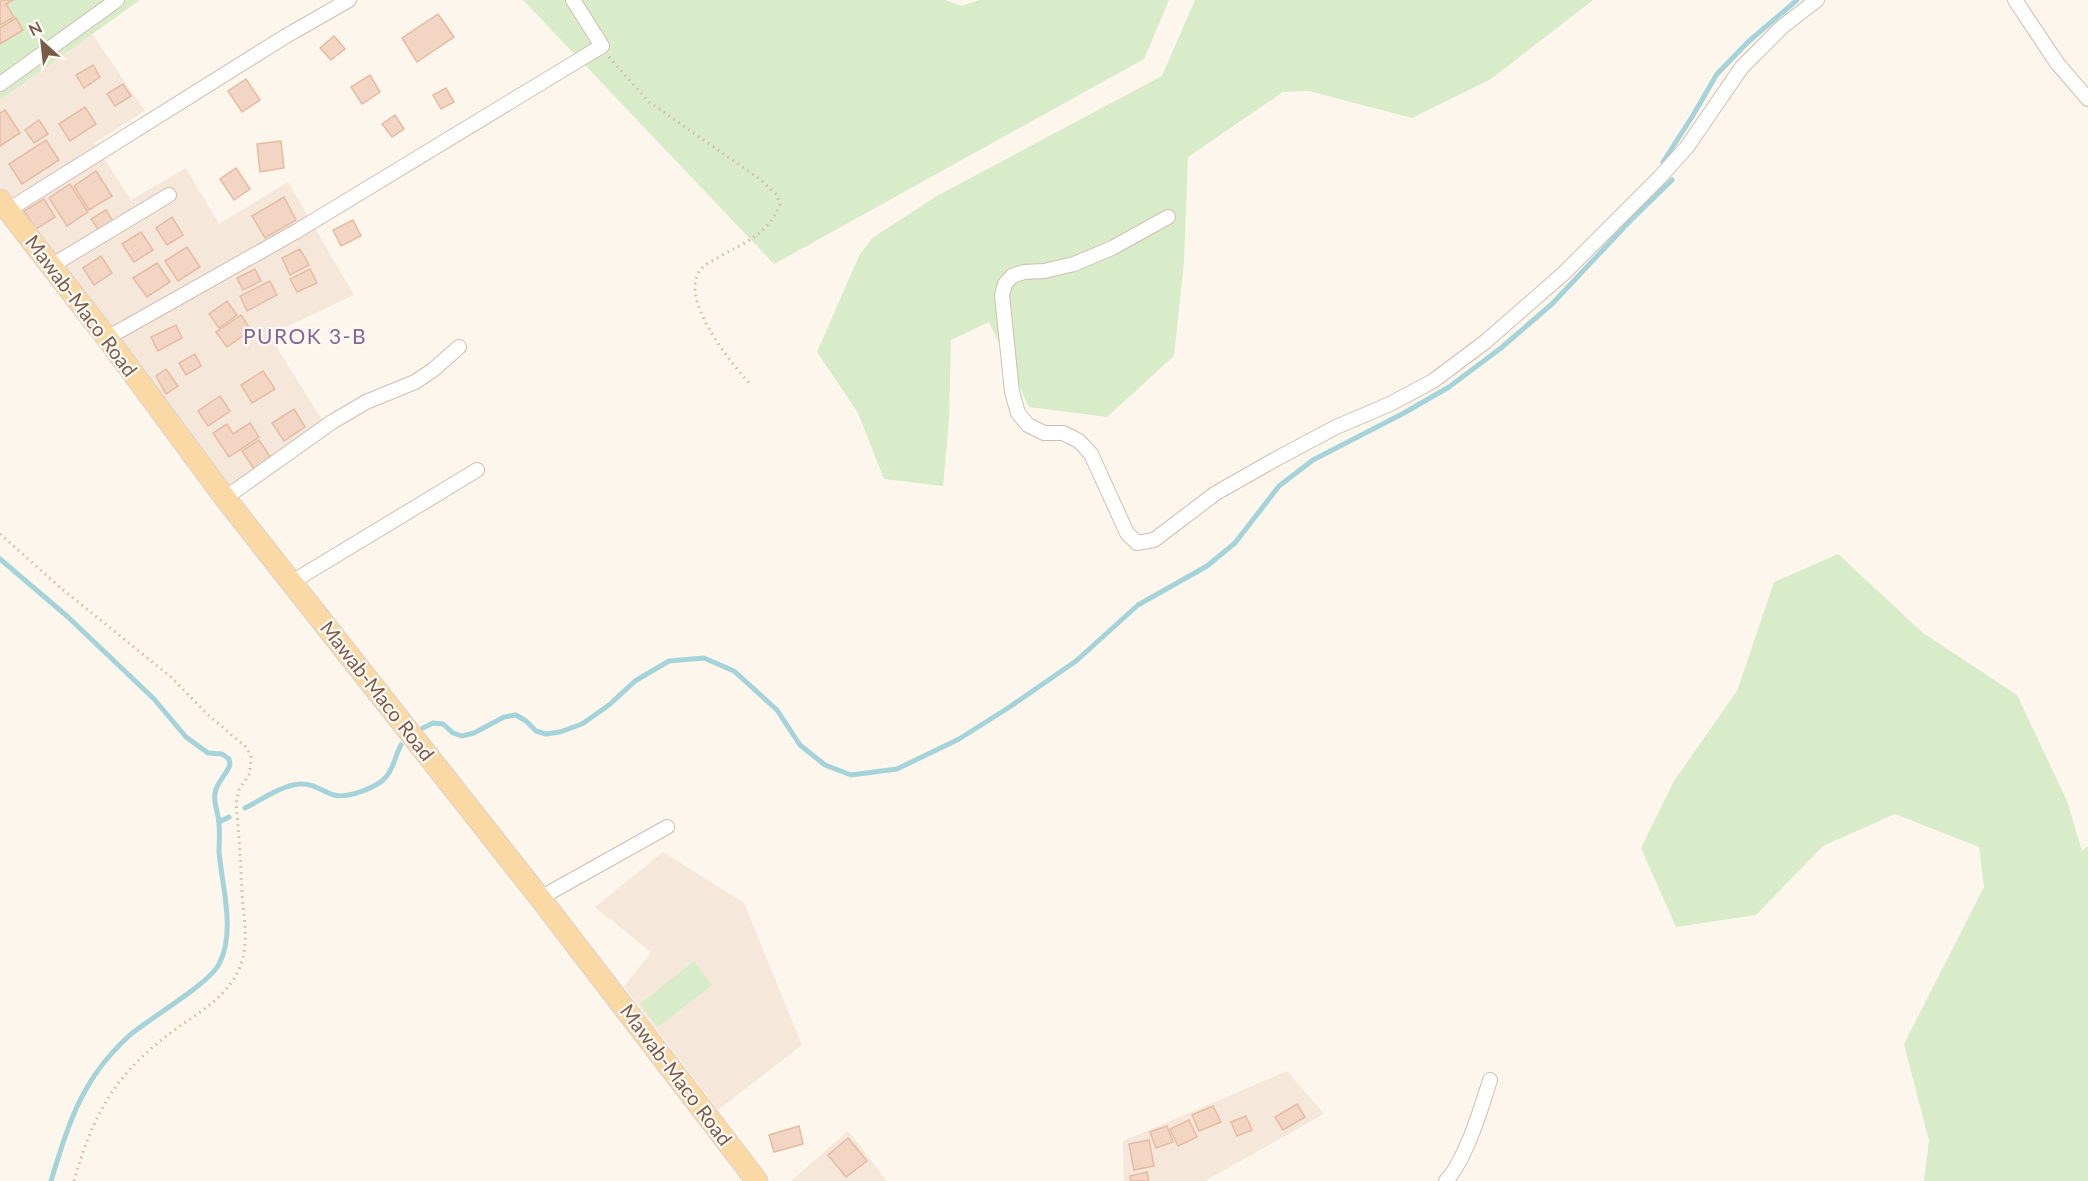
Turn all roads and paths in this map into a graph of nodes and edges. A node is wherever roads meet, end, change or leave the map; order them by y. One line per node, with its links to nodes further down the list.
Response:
1 (117, 0): 7 (street)
2 (349, 0): 10 (street)
3 (573, 0): 6 (street)
4 (1817, 0): 11 (street)
5 (2015, 0): 8 (street)
6 (602, 46): 13 (street); 15 (path)
7 (0, 84)
8 (2088, 99)
9 (169, 195): 12 (street)
10 (4, 205): 12 (main road, Mawab-Maco Road)
11 (1168, 217)
12 (51, 266): 13 (main road, Mawab-Maco Road)
13 (107, 338): 17 (main road, Mawab-Maco Road)
14 (459, 348): 17 (street)
15 (750, 384)
16 (477, 470): 19 (street)
17 (225, 498): 19 (main road, Mawab-Maco Road)
18 (0, 534): 23 (path)
19 (292, 582): 21 (main road, Mawab-Maco Road)
20 (667, 827): 21 (street)
21 (540, 898): 24 (main road, Mawab-Maco Road)
22 (1490, 1080): 25 (street)
23 (74, 1181)
24 (757, 1181)
25 (1446, 1181)

